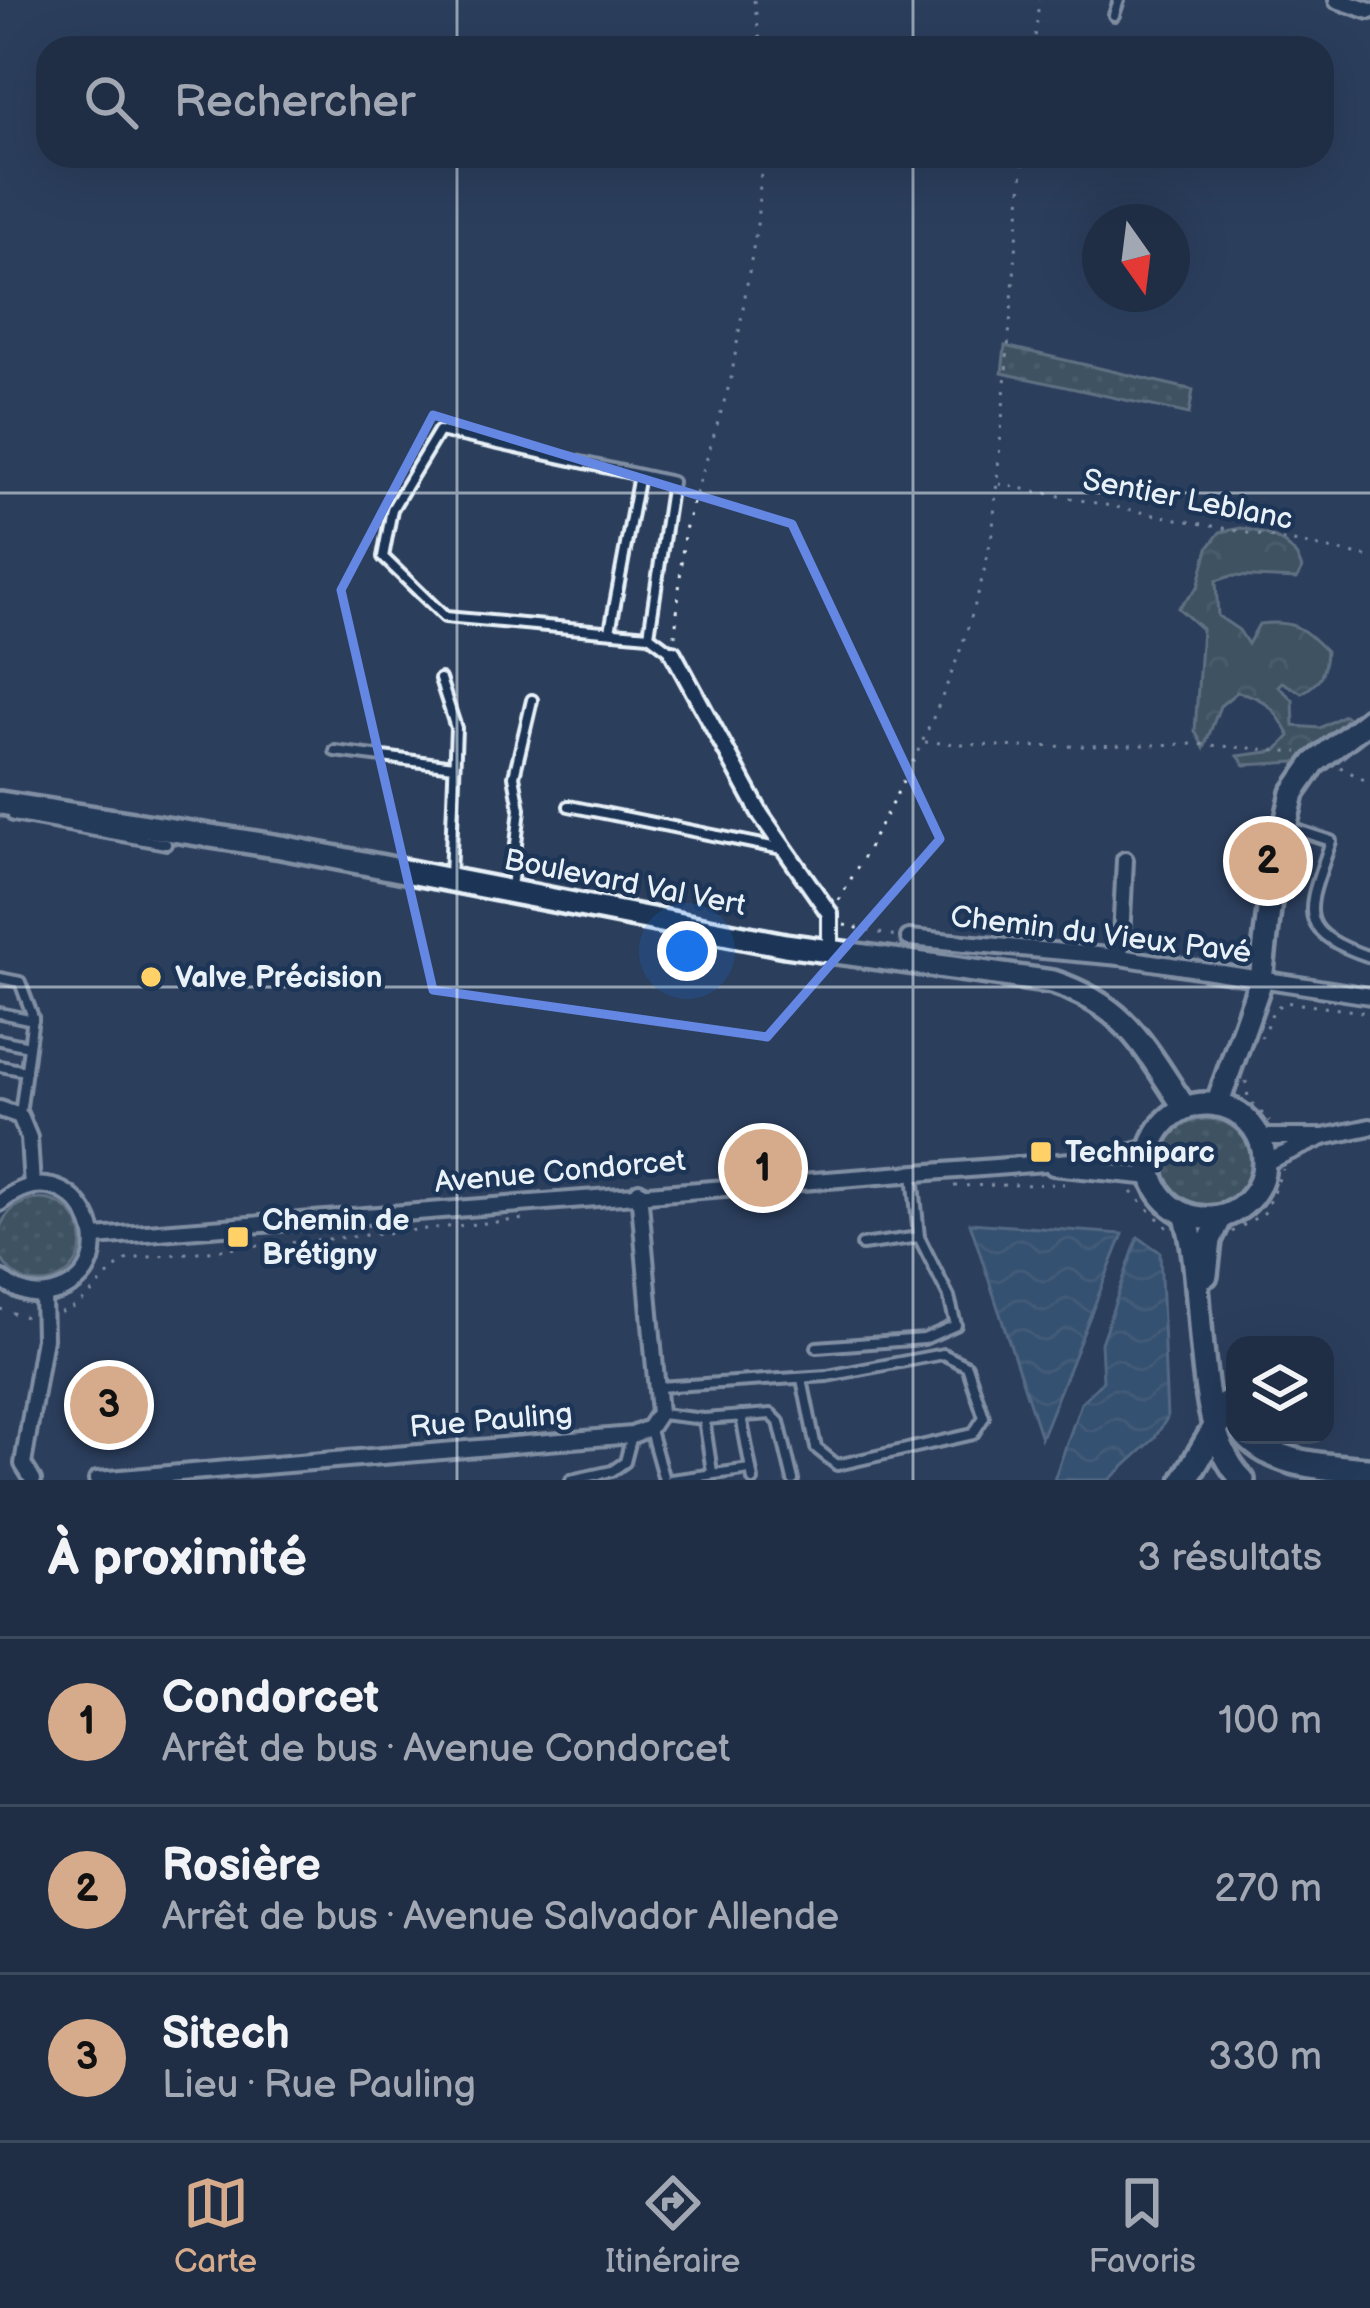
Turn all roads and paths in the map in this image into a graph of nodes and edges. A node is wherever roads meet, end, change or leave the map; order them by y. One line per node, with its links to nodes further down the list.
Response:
1 (754, 0): 7 (path)
2 (1039, 0): 8 (path)
3 (1119, 0): 6 (lane)
4 (1336, 0): 5 (street)
5 (1370, 10)
6 (1114, 15)
7 (759, 36)
8 (1035, 36)
9 (761, 168): 16 (path)
10 (1023, 168): 12 (path)
11 (639, 475): 14 (lane); 14 (lane); 15 (lane)
12 (998, 483): 13 (path, Sentier Leblanc); 20 (path)
13 (1370, 557)
14 (610, 631): 15 (lane)
15 (649, 635): 16 (lane)
16 (673, 653): 30 (street)
17 (440, 679): 23 (lane)
18 (532, 700): 33 (lane)
19 (1370, 718): 22 (street)
20 (921, 742): 22 (path); 34 (path)
21 (335, 751): 23 (lane)
22 (1319, 759): 24 (path); 28 (street)
23 (454, 766): 32 (lane)
24 (1370, 783)
25 (0, 803): 32 (street, Boulevard Val Vert)
26 (569, 806): 30 (lane)
27 (0, 813): 29 (lane)
28 (1283, 825): 38 (lane); 40 (street)
29 (166, 844)
30 (783, 849): 34 (street)
31 (1125, 860): 37 (street)
32 (449, 878): 33 (street, Boulevard Val Vert)
33 (511, 890): 36 (street, Boulevard Val Vert)
34 (830, 914): 35 (path, Chemin du Vieux Pavé); 36 (street)
35 (908, 938): 37 (street, Chemin du Vieux Pavé)
36 (830, 951): 52 (street, Boulevard Val Vert)
37 (1120, 957): 40 (street, Chemin du Vieux Pavé)
38 (1370, 957)
39 (0, 978): 44 (lane)
40 (1261, 980): 41 (street, Chemin du Vieux Pavé); 51 (street)
41 (1370, 996)
42 (0, 1013): 44 (lane)
43 (1370, 1013): 46 (path)
44 (33, 1020): 47 (lane)
45 (0, 1040): 47 (lane)
46 (1261, 1040)
47 (29, 1046): 49 (lane)
48 (0, 1066): 49 (lane)
49 (26, 1071): 54 (lane)
50 (1246, 1080): 57 (path)
51 (1216, 1105): 52 (street); 57 (street)
52 (1185, 1108): 56 (street)
53 (0, 1109): 54 (street)
54 (20, 1116): 62 (street)
55 (1367, 1128): 57 (street)
56 (1151, 1147): 58 (street, Avenue Condorcet); 59 (street)
57 (1272, 1148): 68 (street); 68 (path)
58 (1030, 1162): 59 (street, Avenue Condorcet); 60 (street, Avenue Condorcet)
59 (1151, 1177): 67 (street)
60 (913, 1179): 61 (path); 64 (street, Avenue Condorcet); 70 (lane)
61 (1080, 1184)
62 (32, 1186): 65 (street); 69 (street)
63 (1128, 1187): 67 (path)
64 (640, 1191): 69 (street, Avenue Condorcet); 78 (street)
65 (0, 1203)
66 (544, 1217): 75 (path)
67 (1184, 1223): 68 (street); 81 (street)
68 (1221, 1224): 81 (street)
69 (94, 1237): 73 (street)
70 (919, 1238): 71 (lane); 76 (lane)
71 (862, 1246)
72 (0, 1278): 73 (street)
73 (43, 1295): 75 (street)
74 (0, 1309): 75 (path)
75 (44, 1316): 90 (street)
76 (817, 1346)
77 (802, 1379): 77 (lane); 78 (lane)
78 (657, 1388): 79 (street)
79 (659, 1413): 82 (lane); 83 (street, Rue Pauling)
80 (741, 1416): 82 (lane); 87 (lane); 95 (lane)
81 (1226, 1416): 96 (highway)
82 (704, 1419): 89 (lane)
83 (649, 1427): 84 (street, Rue Pauling); 93 (lane)
84 (632, 1435): 91 (street, Rue Pauling); 92 (lane)
85 (1235, 1444): 97 (street)
86 (1258, 1444): 88 (highway)
87 (750, 1469): 89 (lane); 94 (lane)
88 (1370, 1471)
89 (712, 1472): 93 (lane)
90 (28, 1478)
91 (97, 1480)
92 (571, 1480)
93 (668, 1480)
94 (753, 1480)
95 (793, 1480)
96 (1185, 1480)
97 (1247, 1480)

